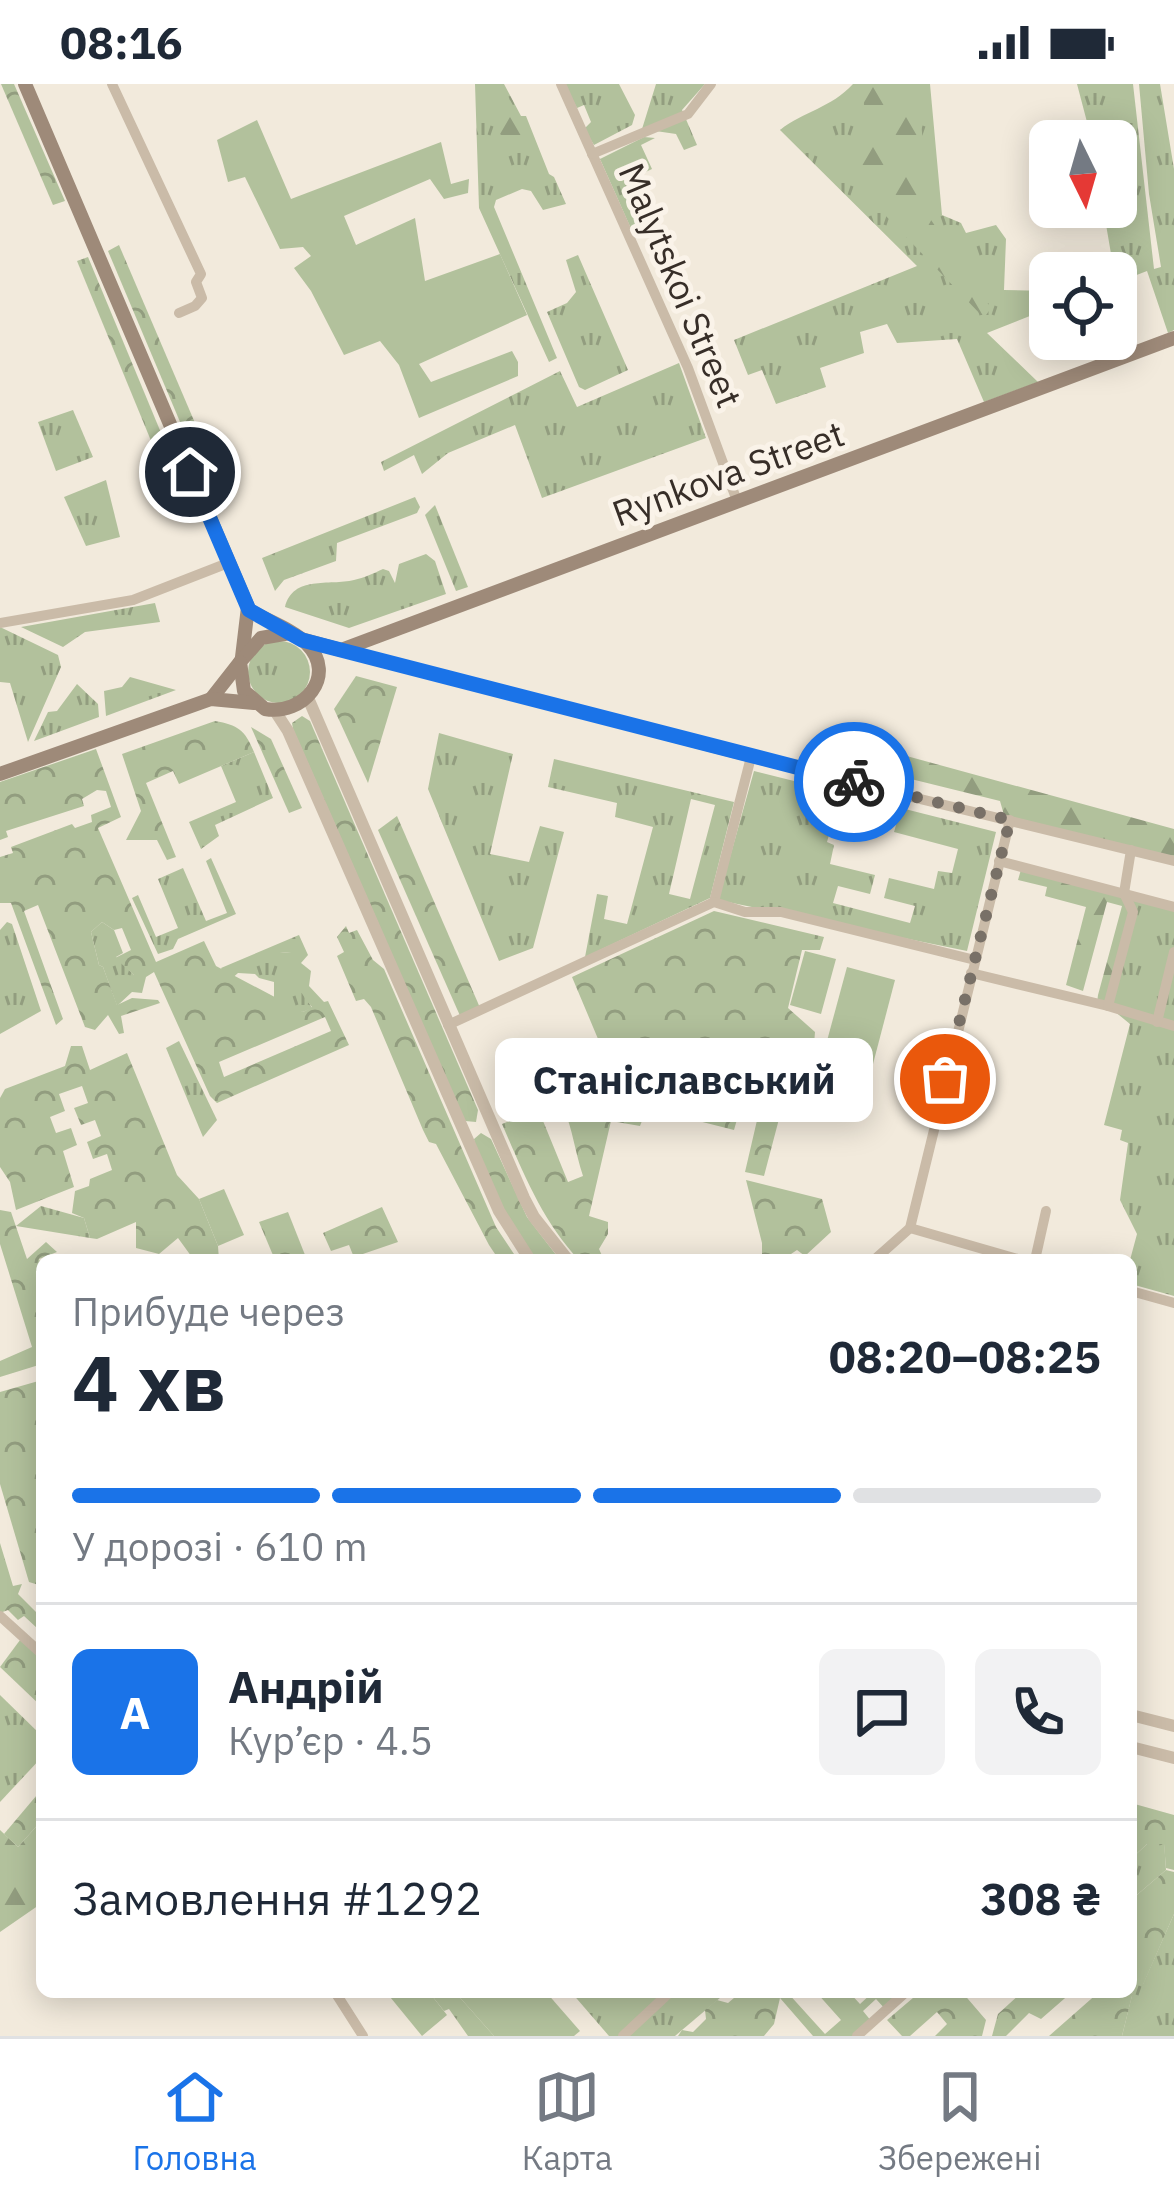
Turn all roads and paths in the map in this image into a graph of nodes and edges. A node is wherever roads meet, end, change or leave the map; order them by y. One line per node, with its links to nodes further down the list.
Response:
1 (25, 84): 9 (main road)
2 (112, 84): 6 (street)
3 (711, 84): 5 (street)
4 (563, 89): 5 (street, Malytskoi Street)
5 (592, 154): 8 (street, Malytskoi Street)
6 (179, 313)
7 (1174, 338): 8 (main road, Rynkova Street)
8 (737, 501): 13 (main road, Rynkova Street)
9 (228, 563): 10 (main road); 11 (street)
10 (249, 610): 12 (main road); 14 (main road)
11 (0, 623)
12 (296, 636): 13 (main road); 14 (main road); 15 (main road)
13 (341, 650): 15 (main road); 20 (street)
14 (241, 660): 17 (main road); 18 (main road)
15 (318, 681): 16 (main road)
16 (308, 698): 19 (main road); 33 (street)
17 (211, 699): 18 (main road); 21 (main road)
18 (254, 703): 19 (main road)
19 (275, 711): 36 (street)
20 (751, 757): 22 (street); 27 (street)
21 (0, 774)
22 (1010, 820): 23 (street); 24 (street)
23 (1131, 850): 25 (street); 26 (street)
24 (999, 861): 26 (street); 30 (street)
25 (1174, 861)
26 (1124, 893): 28 (street); 31 (street)
27 (714, 902): 30 (street); 33 (street)
28 (1174, 907)
29 (1174, 952): 32 (street)
30 (973, 966): 31 (street); 38 (street)
31 (1108, 1006): 32 (street)
32 (1157, 1022): 34 (street)
33 (448, 1024): 35 (street)
34 (1174, 1027)
35 (490, 1121): 36 (street); 40 (street)
36 (464, 1132): 39 (street)
37 (1046, 1211): 43 (street)
38 (910, 1228): 41 (street); 42 (street)
39 (526, 1254)
40 (563, 1254)
41 (881, 1254)
42 (1000, 1254)
43 (1036, 1254)
44 (1137, 1293): 45 (street)
45 (1174, 1303)
46 (0, 1616): 47 (street)
47 (36, 1649)
48 (1137, 1716): 49 (street)
49 (1174, 1726)
50 (1137, 1749): 51 (street)
51 (1174, 1758)
52 (339, 1998): 55 (street)
53 (664, 1998): 56 (street)
54 (899, 1998): 57 (street)
55 (363, 2036)
56 (623, 2036)
57 (856, 2036)

